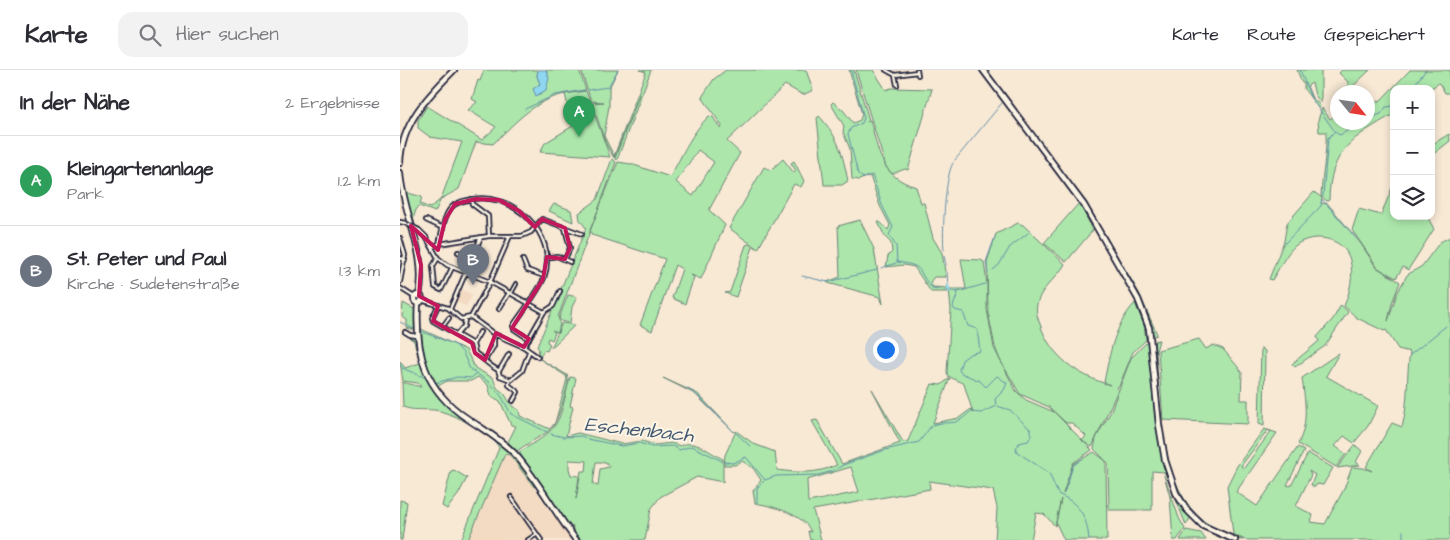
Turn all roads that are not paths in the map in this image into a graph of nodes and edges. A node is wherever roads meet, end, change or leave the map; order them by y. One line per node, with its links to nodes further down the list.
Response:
1 (454, 70): 7 (main road)
2 (886, 70): 5 (street)
3 (983, 70): 69 (main road)
4 (917, 72): 5 (street)
5 (895, 75): 6 (street)
6 (897, 85)
7 (400, 163)
8 (400, 173): 40 (main road)
9 (471, 199): 12 (street); 13 (street); 16 (street)
10 (426, 220): 13 (street)
11 (400, 222): 21 (street, bridge)
12 (535, 227): 14 (street); 17 (street); 26 (street)
13 (443, 228): 20 (street)
14 (565, 228): 15 (street); 27 (street)
15 (582, 234)
16 (489, 236): 17 (street); 18 (street)
17 (510, 236): 35 (street)
18 (481, 237): 20 (street); 25 (street)
19 (400, 238): 28 (street)
20 (439, 244): 21 (street)
21 (432, 247): 24 (street)
22 (458, 252): 25 (street)
23 (400, 258): 28 (street)
24 (438, 258): 31 (street); 31 (street)
25 (472, 258): 32 (street)
26 (546, 258): 27 (street); 33 (street)
27 (565, 259): 30 (street)
28 (405, 260): 34 (street)
29 (522, 260): 33 (street)
30 (570, 262)
31 (452, 268): 32 (street)
32 (466, 273): 35 (street); 44 (street)
33 (544, 276): 41 (street)
34 (400, 282)
35 (490, 282): 39 (street); 46 (street)
36 (516, 284): 39 (street)
37 (400, 288): 40 (street)
38 (560, 291): 45 (street)
39 (510, 293): 41 (street); 43 (street)
40 (418, 299): 42 (street); 54 (main road)
41 (527, 303): 45 (street); 55 (street)
42 (438, 306): 44 (street); 49 (street)
43 (499, 309)
44 (450, 310): 48 (street)
45 (544, 312): 55 (street)
46 (471, 317): 48 (street); 53 (street)
47 (449, 318): 49 (street)
48 (465, 319): 52 (street)
49 (443, 326): 52 (street)
50 (405, 332): 54 (street)
51 (480, 332): 56 (street)
52 (458, 333): 56 (street)
53 (494, 334): 57 (street); 60 (street)
54 (417, 336): 68 (main road)
55 (529, 339): 57 (street)
56 (473, 344): 60 (street)
57 (527, 350): 59 (street); 62 (street)
58 (509, 354): 61 (street)
59 (538, 356)
60 (485, 360): 61 (street)
61 (499, 371): 62 (street)
62 (509, 381): 63 (street)
63 (513, 401)
64 (511, 497): 65 (street)
65 (537, 534): 66 (street); 67 (street)
66 (528, 540)
67 (541, 540)
68 (576, 540)
69 (1235, 540)

